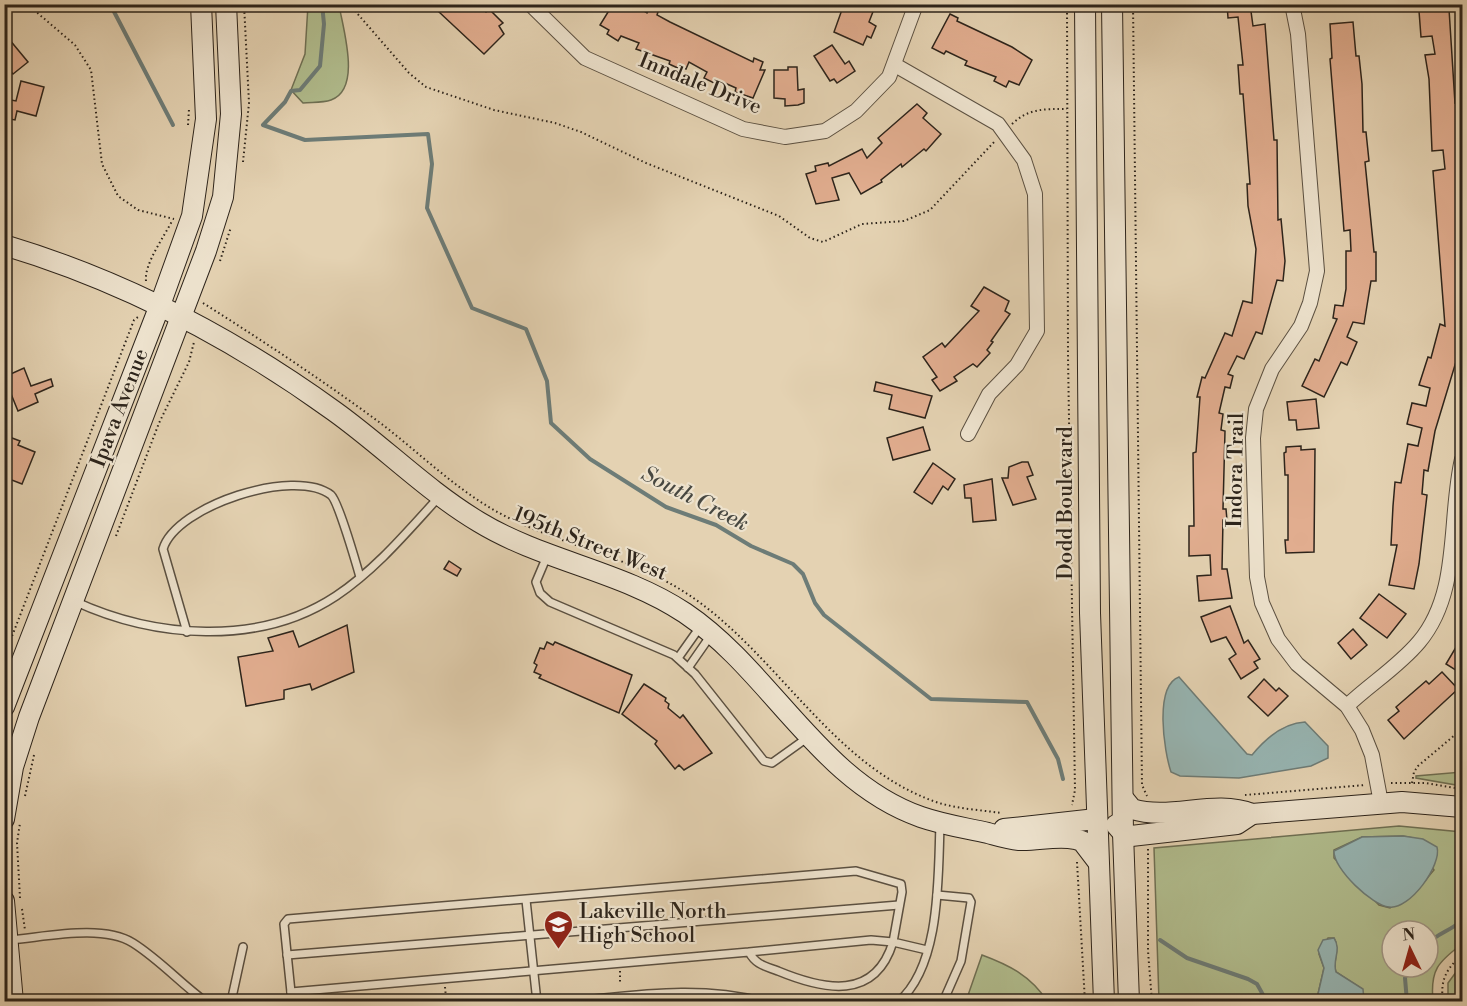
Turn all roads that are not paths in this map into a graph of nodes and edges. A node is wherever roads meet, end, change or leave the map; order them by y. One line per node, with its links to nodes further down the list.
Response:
1 (201, 4): 10 (street, Ipava Avenue)
2 (226, 4): 11 (street, Ipava Avenue)
3 (530, 4): 8 (street, Inndale Drive)
4 (915, 4): 8 (street, Inndale Drive)
5 (1085, 4): 18 (street, Dodd Boulevard)
6 (1112, 4): 26 (street)
7 (1292, 4): 23 (street, Indora Trail)
8 (895, 65): 12 (street)
9 (4, 245): 10 (street, 195th Street West)
10 (153, 302): 11 (street, 195th Street West); 24 (street, Ipava Avenue)
11 (189, 319): 14 (street, 195th Street West); 17 (street, Ipava Avenue)
12 (968, 434)
13 (1462, 459): 23 (street)
14 (441, 495): 15 (street, 195th Street West); 16 (lane)
15 (548, 553): 19 (street, 195th Street West); 21 (lane)
16 (360, 577): 20 (lane); 20 (lane)
17 (72, 600): 20 (lane); 30 (street, Ipava Avenue)
18 (1090, 613): 31 (street, Dodd Boulevard); 34 (street)
19 (707, 629): 21 (lane); 22 (lane); 25 (street, 195th Street West)
20 (188, 632)
21 (678, 658): 22 (lane)
22 (688, 668): 25 (lane)
23 (1347, 706): 27 (street, Indora Trail)
24 (4, 707)
25 (811, 735): 32 (street, 195th Street West)
26 (1123, 798): 29 (street); 34 (street)
27 (1381, 803): 28 (street); 29 (street)
28 (1462, 807)
29 (1252, 814): 34 (street)
30 (13, 817)
31 (1096, 819): 33 (street, 195th Street West); 35 (street, Dodd Boulevard); 60 (street)
32 (940, 823): 33 (street, 195th Street West); 36 (lane)
33 (1074, 830): 35 (street)
34 (1123, 833): 61 (street)
35 (1098, 862): 59 (street, Dodd Boulevard)
36 (937, 896): 44 (lane); 58 (lane)
37 (526, 900): 39 (lane); 40 (lane); 46 (lane)
38 (4, 901): 41 (street)
39 (899, 905): 40 (lane); 42 (lane)
40 (530, 935): 46 (lane); 47 (lane)
41 (13, 939): 49 (lane); 50 (street)
42 (892, 942): 44 (lane); 45 (lane); 45 (lane)
43 (243, 947): 52 (lane)
44 (927, 950): 57 (lane)
45 (749, 952): 47 (lane)
46 (287, 955): 48 (lane)
47 (534, 970): 48 (lane); 54 (lane)
48 (291, 992): 53 (lane)
49 (194, 998): 51 (lane)
50 (13, 1002)
51 (206, 1002)
52 (231, 1002)
53 (292, 1002)
54 (537, 1002)
55 (563, 1002): 56 (lane)
56 (764, 1002)
57 (898, 1002)
58 (943, 1002)
59 (1104, 1002)
60 (1119, 1002)
61 (1129, 1002)

